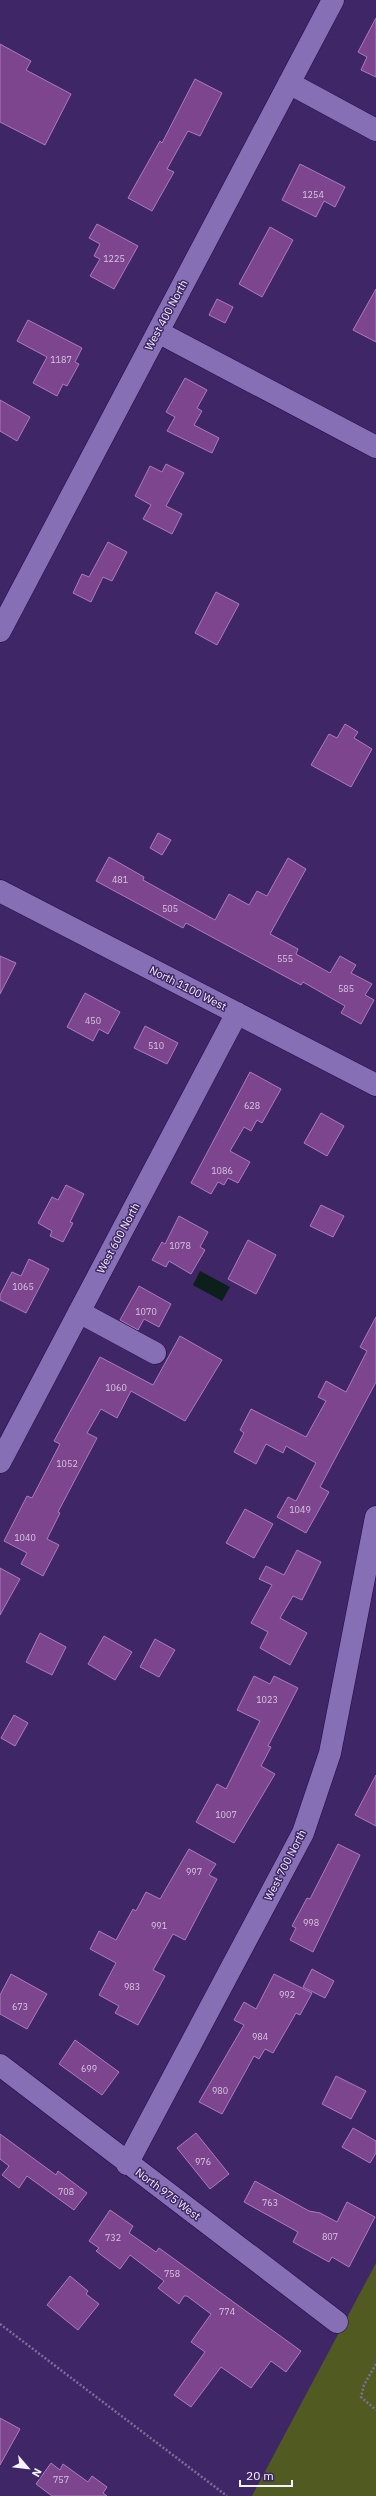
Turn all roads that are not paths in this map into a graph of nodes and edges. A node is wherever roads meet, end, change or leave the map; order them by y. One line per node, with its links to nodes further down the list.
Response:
1 (333, 0): 2 (street, West 400 North)
2 (289, 83): 3 (street); 4 (street, West 400 North)
3 (376, 130)
4 (158, 332): 5 (street); 6 (street, West 400 North)
5 (376, 447)
6 (0, 631)
7 (0, 890): 8 (street, North 1100 West)
8 (237, 1013): 9 (street, North 1100 West); 10 (street, West 600 North)
9 (376, 1085)
10 (79, 1312): 11 (street); 12 (street, West 600 North)
11 (155, 1353)
12 (0, 1462)
13 (376, 1517): 15 (street, West 700 North)
14 (0, 2065): 15 (street, North 975 West)
15 (127, 2164): 16 (street, North 975 West)
16 (337, 2322)

